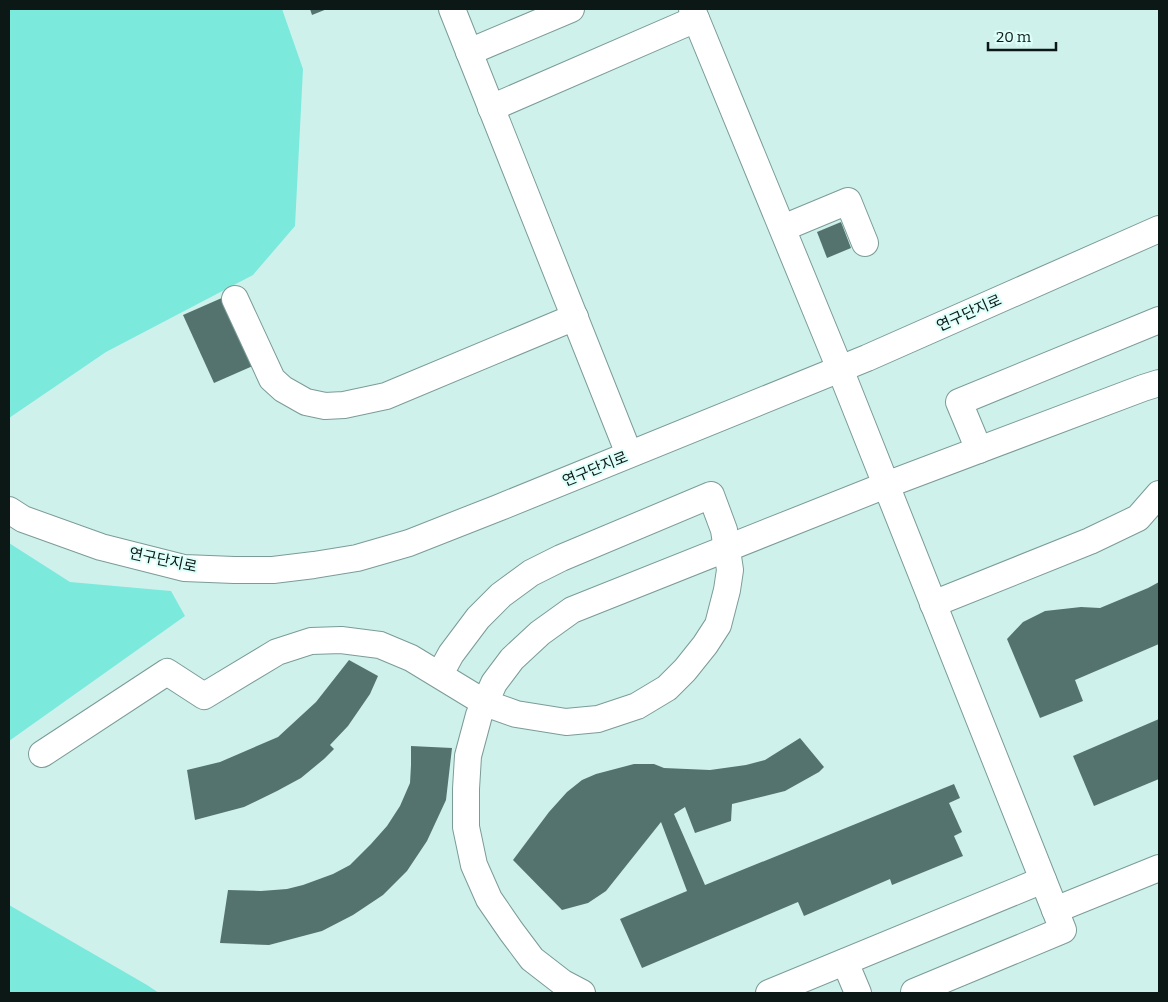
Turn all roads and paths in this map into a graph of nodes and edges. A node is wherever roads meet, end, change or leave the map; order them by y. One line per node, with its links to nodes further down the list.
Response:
1 (452, 9): 4 (street)
2 (571, 9): 4 (street)
3 (694, 14): 5 (street); 6 (street)
4 (469, 52): 5 (street)
5 (491, 108): 10 (street)
6 (783, 228): 8 (street); 12 (street)
7 (1159, 229): 12 (street, 연구단지로)
8 (865, 243)
9 (235, 299): 10 (street)
10 (575, 318): 15 (street)
11 (1159, 320): 14 (street)
12 (840, 369): 15 (street, 연구단지로); 16 (street)
13 (1159, 383): 14 (street)
14 (978, 450): 16 (street)
15 (629, 454): 18 (street, 연구단지로)
16 (886, 485): 19 (street); 20 (street)
17 (1159, 494): 20 (street)
18 (9, 510)
19 (726, 549): 21 (street); 22 (street); 22 (street)
20 (933, 604): 25 (street)
21 (440, 674): 22 (street); 23 (street)
22 (485, 703): 28 (street)
23 (42, 754)
24 (1159, 868): 26 (street)
25 (1043, 880): 26 (street); 27 (street)
26 (1055, 910): 29 (street)
27 (845, 962): 30 (street); 31 (street)
28 (567, 990)
29 (914, 992)
30 (769, 993)
31 (858, 993)

